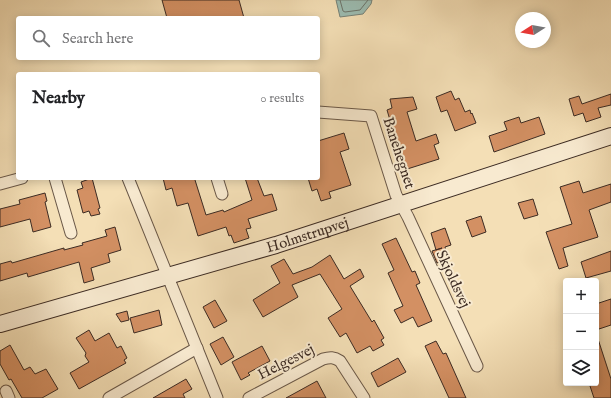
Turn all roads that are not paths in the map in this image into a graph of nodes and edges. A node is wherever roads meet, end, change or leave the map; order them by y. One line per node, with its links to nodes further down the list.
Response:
1 (320, 112): 9 (street, Banehegnet)
2 (611, 136): 9 (street, Holmstrupvej)
3 (16, 180): 7 (street)
4 (56, 180): 10 (street)
5 (129, 180): 11 (street)
6 (218, 180): 8 (street)
7 (0, 184)
8 (222, 194)
9 (401, 205): 11 (street, Holmstrupvej); 14 (street, Skjoldsvej)
10 (71, 233)
11 (167, 276): 12 (street, Holmstrupvej); 13 (street)
12 (0, 324)
13 (198, 348): 15 (street); 16 (street)
14 (477, 366)
15 (108, 398)
16 (217, 398)
17 (250, 398): 18 (street, Helgesvej)
18 (364, 398)

